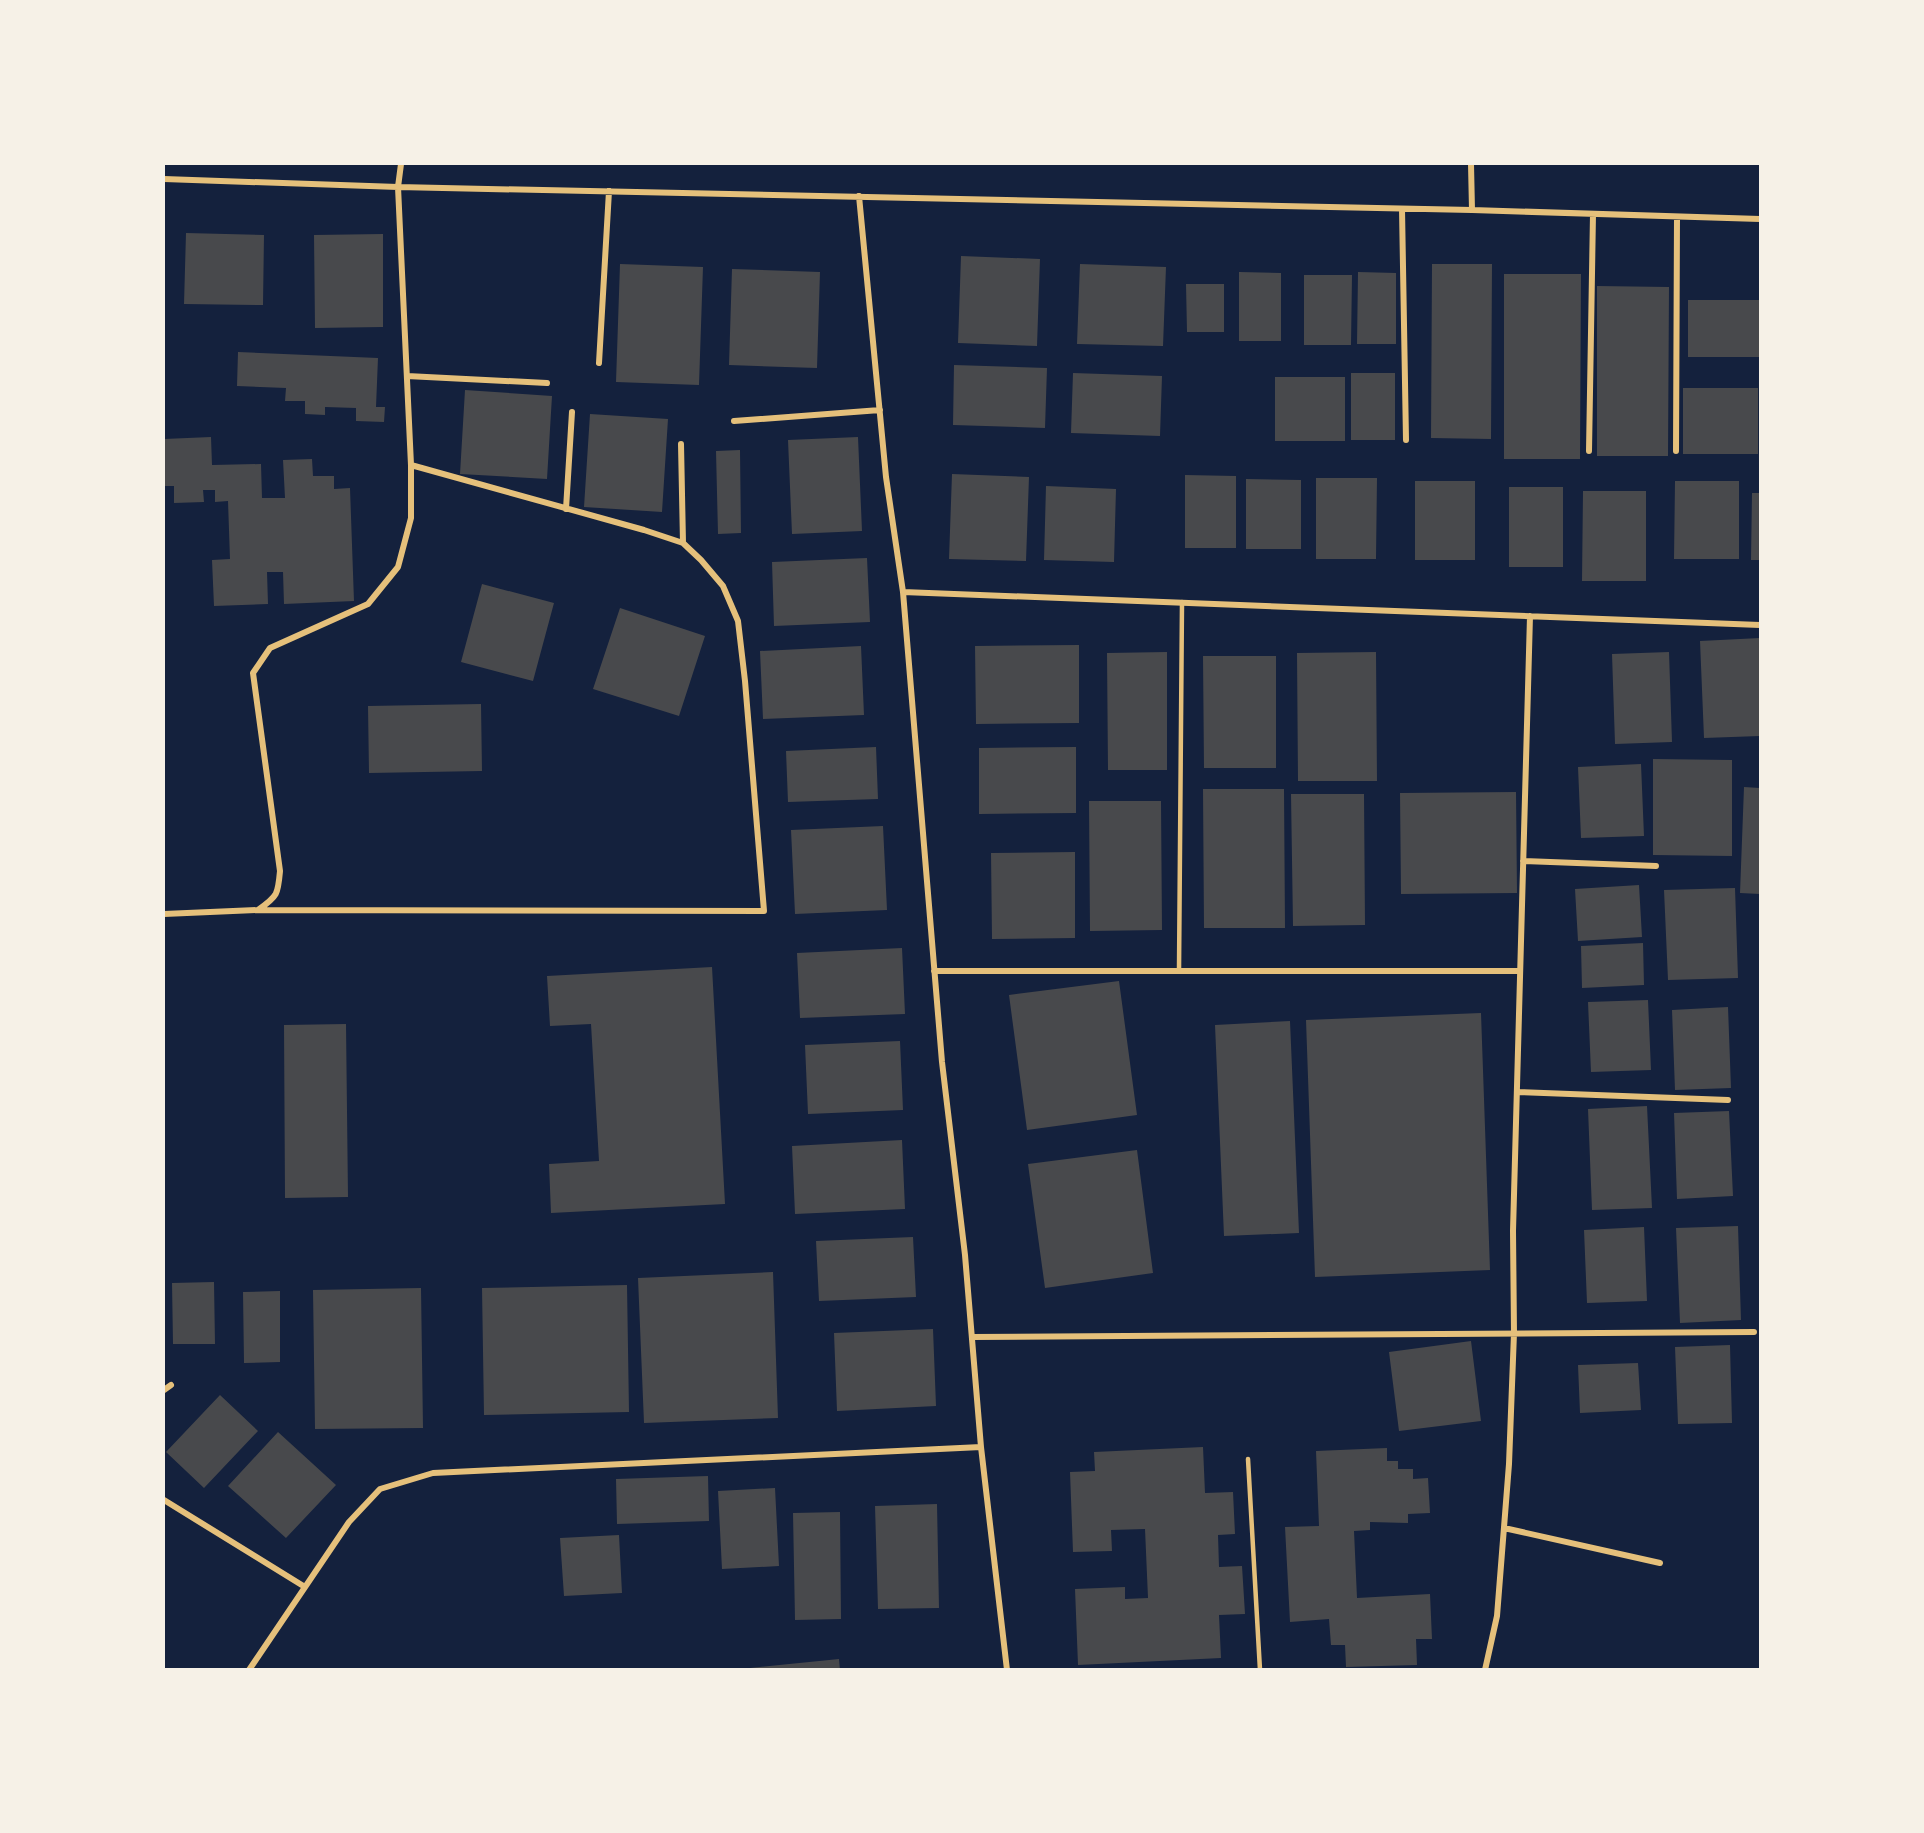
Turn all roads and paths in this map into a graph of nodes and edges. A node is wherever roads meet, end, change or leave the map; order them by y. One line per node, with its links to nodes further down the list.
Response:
1 (401, 164): 4 (street)
2 (1471, 164): 8 (street)
3 (164, 179): 4 (street)
4 (398, 187): 5 (street); 13 (street)
5 (609, 191): 6 (street); 12 (street)
6 (860, 196): 7 (street); 15 (street)
7 (1402, 209): 8 (street); 18 (street)
8 (1472, 210): 9 (street)
9 (1593, 214): 10 (street); 21 (street)
10 (1677, 217): 11 (street); 20 (street)
11 (1761, 219)
12 (599, 363)
13 (408, 376): 14 (street); 22 (street)
14 (547, 383)
15 (880, 410): 17 (street); 25 (street)
16 (572, 412): 23 (street)
17 (734, 421)
18 (1406, 440)
19 (681, 444): 24 (street)
20 (1676, 451)
21 (1589, 452)
22 (411, 465): 23 (street); 31 (street)
23 (566, 509): 24 (street)
24 (683, 543): 31 (street)
25 (903, 592): 26 (street); 33 (street)
26 (1182, 602): 27 (street); 34 (lane)
27 (1530, 616): 28 (street); 29 (street)
28 (1761, 625)
29 (1523, 861): 30 (street); 35 (street)
30 (1656, 866)
31 (258, 910): 32 (street)
32 (164, 915)
33 (934, 971): 34 (street); 40 (street)
34 (1179, 971): 35 (street)
35 (1520, 971): 36 (street)
36 (1516, 1092): 37 (street); 39 (street)
37 (1728, 1100)
38 (1754, 1332): 39 (street)
39 (1514, 1333): 40 (street); 46 (street)
40 (972, 1337): 43 (street)
41 (171, 1385): 42 (street)
42 (164, 1390)
43 (981, 1447): 48 (street); 50 (street)
44 (1248, 1459): 51 (lane)
45 (164, 1500): 48 (street)
46 (1504, 1528): 47 (street); 52 (street)
47 (1660, 1563)
48 (305, 1587): 49 (street)
49 (249, 1670)
50 (1007, 1670)
51 (1260, 1670)
52 (1485, 1670)

